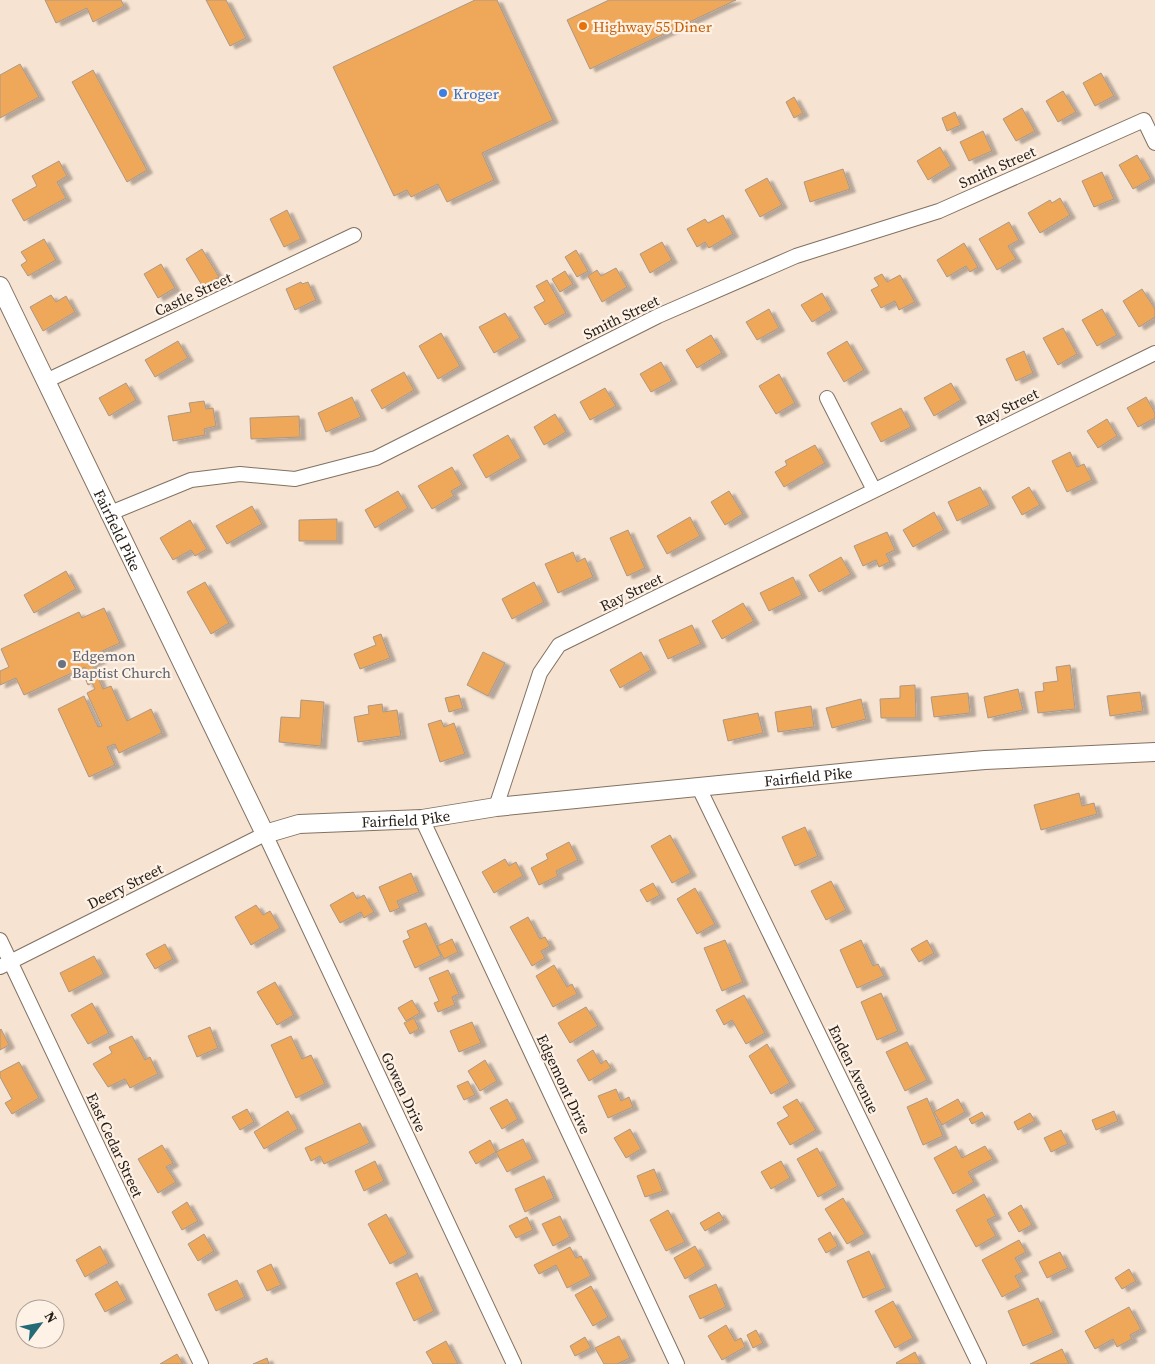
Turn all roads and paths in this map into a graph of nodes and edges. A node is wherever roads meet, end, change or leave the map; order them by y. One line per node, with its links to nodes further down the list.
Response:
1 (1155, 143): 8 (street, Smith Street)
2 (354, 235): 5 (street, Castle Street)
3 (0, 286): 5 (street, Fairfield Pike)
4 (1155, 353): 7 (street, Ray Street)
5 (46, 381): 8 (street, Fairfield Pike)
6 (827, 398): 7 (street)
7 (874, 490): 11 (street, Ray Street)
8 (108, 514): 13 (street, Fairfield Pike)
9 (1155, 752): 10 (street, Fairfield Pike)
10 (699, 788): 11 (street, Fairfield Pike); 19 (street, Enden Avenue)
11 (496, 807): 12 (street, Fairfield Pike)
12 (422, 819): 13 (street, Fairfield Pike); 18 (street, Edgemont Drive)
13 (265, 834): 15 (street, Deery Street); 17 (street, Gowen Drive)
14 (0, 940): 15 (street, East Cedar Street)
15 (5, 964): 16 (street, East Cedar Street)
16 (201, 1364)
17 (514, 1364)
18 (677, 1364)
19 (979, 1364)

